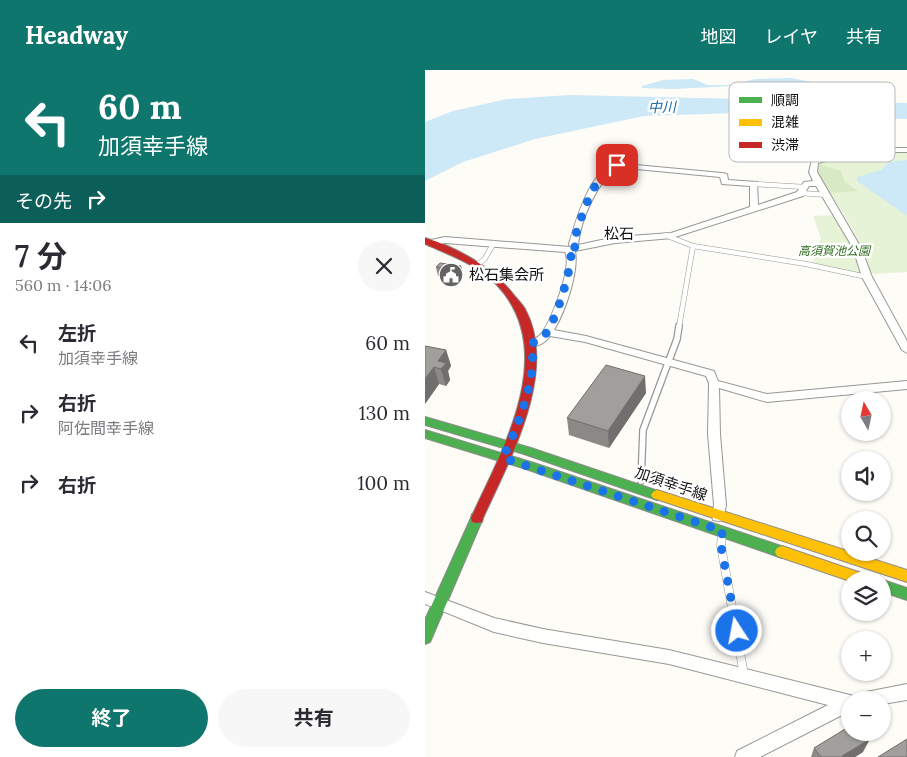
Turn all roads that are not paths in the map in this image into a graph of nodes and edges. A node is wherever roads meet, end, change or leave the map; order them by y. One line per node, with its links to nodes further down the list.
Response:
1 (815, 162): 2 (street)
2 (818, 183): 4 (street); 5 (street)
3 (753, 184): 4 (lane); 6 (street); 11 (street)
4 (803, 190): 5 (lane); 6 (street)
5 (827, 195): 13 (street)
6 (755, 208): 7 (street)
7 (665, 235): 10 (lane); 11 (street)
8 (427, 242): 9 (street); 12 (main road)
9 (494, 243): 11 (street); 12 (lane)
10 (693, 246): 13 (lane); 17 (lane)
11 (571, 249): 14 (street)
12 (476, 265): 15 (main road)
13 (867, 277): 16 (street)
14 (547, 332): 15 (street); 17 (street)
15 (532, 343): 22 (main road)
16 (907, 350)
17 (667, 362): 18 (street); 24 (lane)
18 (714, 384): 19 (street); 25 (street)
19 (907, 385)
20 (425, 422): 22 (main road, 加須幸手線)
21 (425, 434): 23 (main road, 加須幸手線)
22 (508, 445): 23 (main road); 25 (main road, 加須幸手線)
23 (503, 458): 26 (main road, 加須幸手線); 32 (main road)
24 (641, 481)
25 (717, 516): 28 (main road, 加須幸手線)
26 (723, 531): 27 (main road, 加須幸手線); 34 (lane)
27 (841, 572)
28 (907, 576)
29 (891, 589): 30 (main road)
30 (907, 594)
31 (425, 598): 32 (street)
32 (440, 603): 33 (main road); 34 (street)
33 (425, 637)
34 (744, 675): 37 (street)
35 (907, 692): 36 (street)
36 (891, 695)
37 (841, 701)
38 (841, 707): 39 (street)
39 (743, 757)

